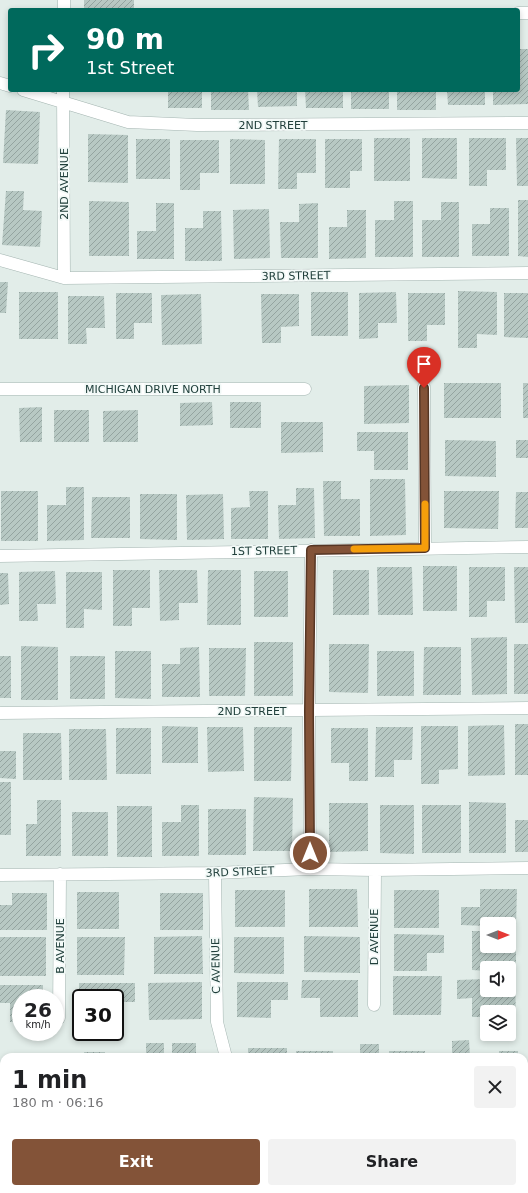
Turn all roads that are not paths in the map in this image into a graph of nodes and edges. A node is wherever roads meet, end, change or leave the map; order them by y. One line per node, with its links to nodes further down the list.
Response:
1 (29, 92): 3 (street, 2ND STREET)
2 (63, 92): 3 (street, 2ND AVENUE)
3 (63, 102): 4 (street, 2ND STREET); 7 (street, 2ND AVENUE)
4 (528, 123)
5 (0, 260): 7 (street, 3RD STREET)
6 (528, 274): 7 (street, 3RD STREET)
7 (64, 278)
8 (424, 388): 12 (street)
9 (305, 389): 10 (street, MICHIGAN DRIVE NORTH)
10 (0, 390)
11 (528, 547): 12 (street, 1ST STREET)
12 (425, 548): 13 (street, 1ST STREET)
13 (311, 550): 14 (street, 1ST STREET); 16 (street)
14 (0, 556)
15 (528, 708): 16 (street, 2ND STREET)
16 (309, 711): 17 (street, 2ND STREET); 19 (street)
17 (0, 713)
18 (528, 868): 20 (street, 3RD STREET)
19 (310, 869): 20 (street, 3RD STREET); 21 (street, 3RD STREET)
20 (375, 870): 25 (street, D AVENUE)
21 (215, 873): 22 (street, 3RD STREET); 26 (street, C AVENUE)
22 (60, 874): 23 (street, 3RD STREET); 24 (street, B AVENUE)
23 (0, 875)
24 (60, 989)
25 (374, 1005)
26 (225, 1053)

